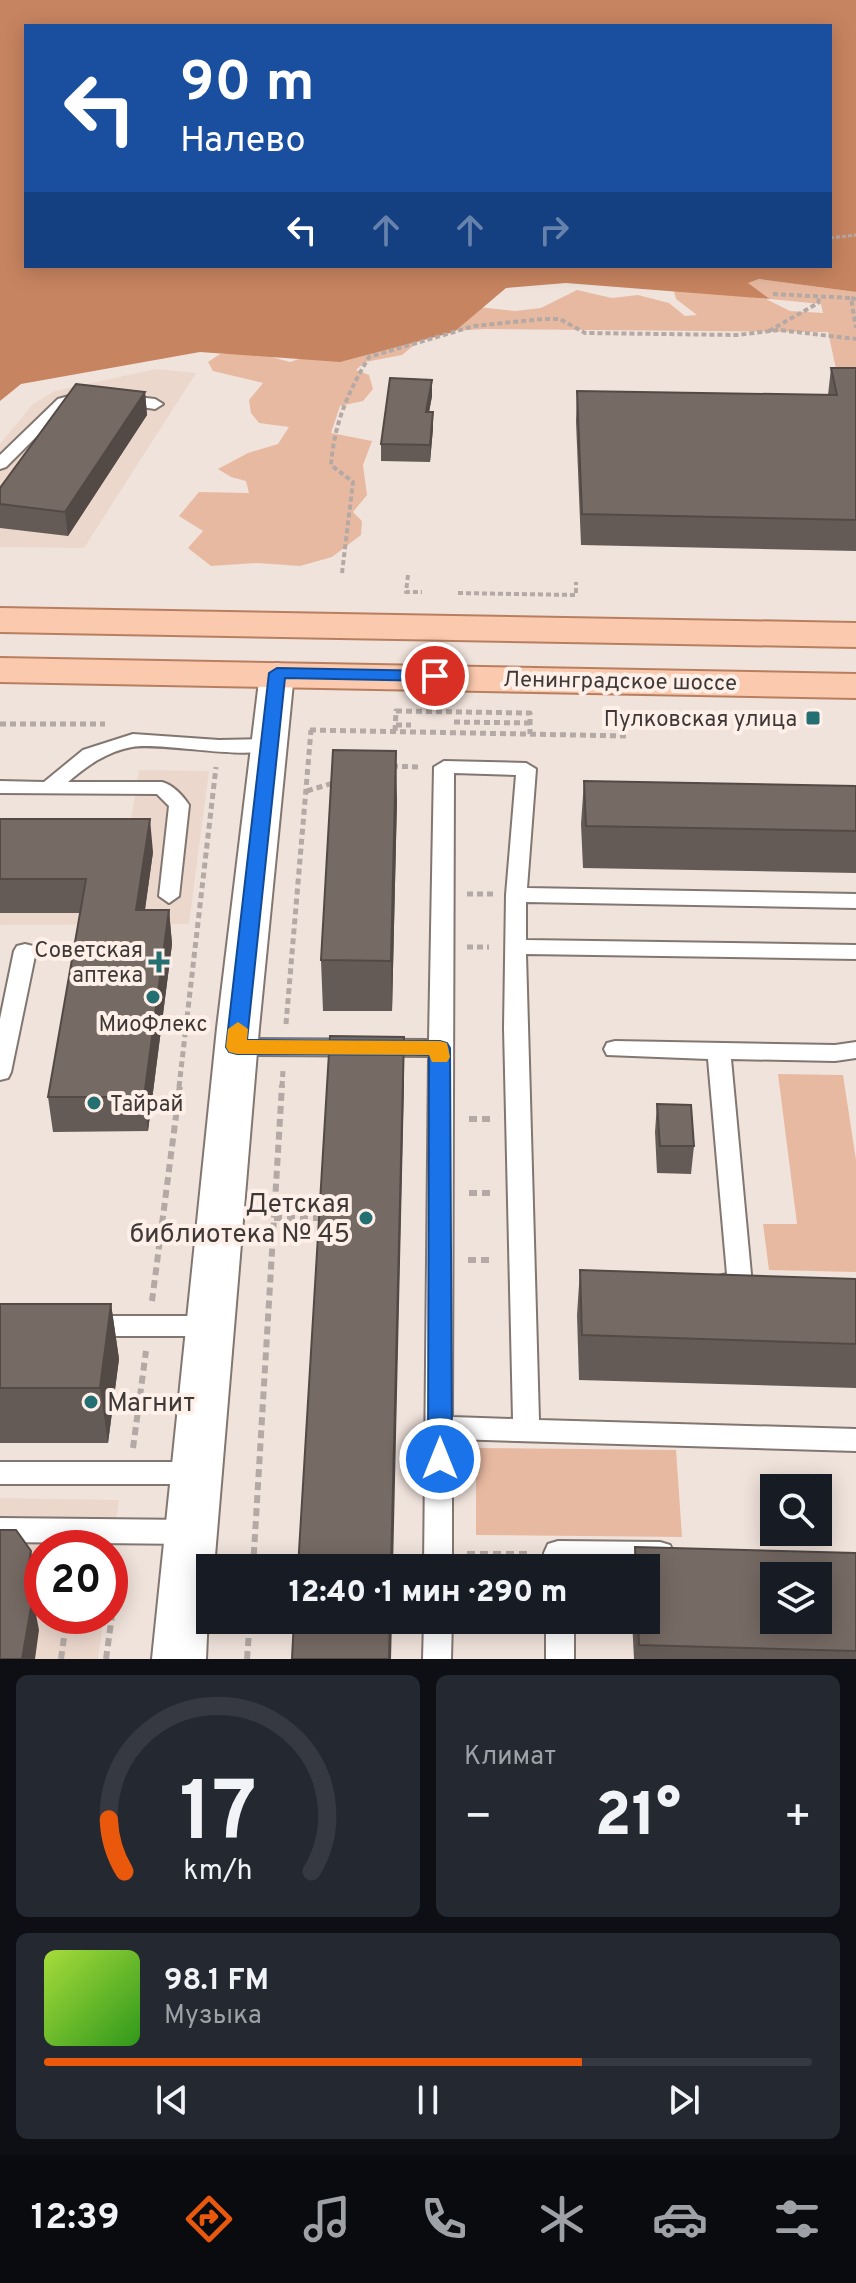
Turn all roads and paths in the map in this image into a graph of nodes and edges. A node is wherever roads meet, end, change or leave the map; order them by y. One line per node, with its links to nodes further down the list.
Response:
1 (848, 235): 2 (path); 3 (path); 4 (path)
2 (856, 235)
3 (832, 238)
4 (856, 243)
5 (773, 294): 6 (path)
6 (819, 298): 7 (path); 9 (path)
7 (854, 299): 8 (path)
8 (856, 328)
9 (769, 332): 10 (path); 13 (path)
10 (856, 339)
11 (155, 404): 12 (lane)
12 (0, 464)
13 (342, 573)
14 (408, 575): 16 (path)
15 (576, 582): 17 (path)
16 (422, 592)
17 (458, 593)
18 (0, 620): 19 (main road)
19 (856, 635)
20 (0, 670): 21 (main road, Ленинградское шоссе)
21 (277, 673): 22 (main road, Ленинградское шоссе); 30 (street)
22 (856, 686)
23 (454, 722): 24 (path)
24 (530, 723): 26 (path); 28 (path)
25 (411, 725): 26 (path)
26 (395, 728): 27 (path); 28 (path)
27 (311, 730): 30 (path); 37 (path)
28 (530, 734): 29 (path)
29 (629, 736)
30 (284, 737): 31 (lane); 46 (street)
31 (219, 746): 36 (lane); 63 (path)
32 (444, 767): 33 (path); 38 (lane); 39 (lane)
33 (377, 770)
34 (349, 778): 37 (path)
35 (0, 787): 36 (lane)
36 (49, 788): 40 (lane)
37 (307, 791): 47 (path)
38 (442, 894): 39 (path); 42 (lane)
39 (516, 895): 41 (lane); 43 (lane)
40 (169, 896)
41 (856, 901)
42 (442, 947): 43 (path); 48 (lane)
43 (516, 947): 45 (lane); 54 (lane)
44 (25, 951): 52 (lane)
45 (856, 952)
46 (237, 1047): 47 (lane); 64 (street)
47 (284, 1048): 48 (lane); 57 (path)
48 (440, 1048): 53 (lane)
49 (615, 1049): 51 (lane)
50 (856, 1050): 51 (lane)
51 (719, 1051): 61 (lane)
52 (0, 1072)
53 (440, 1119): 54 (path); 56 (lane)
54 (518, 1119): 55 (lane)
55 (521, 1193): 56 (path); 59 (lane)
56 (440, 1194): 60 (lane)
57 (274, 1218): 58 (path); 75 (path)
58 (324, 1218)
59 (523, 1259): 60 (path); 66 (lane)
60 (440, 1261): 65 (lane)
61 (696, 1284)
62 (62, 1326): 63 (lane)
63 (149, 1326): 64 (lane); 69 (path)
64 (211, 1326): 70 (street)
65 (440, 1428): 66 (lane); 76 (lane)
66 (526, 1430): 67 (lane)
67 (856, 1440)
68 (0, 1473): 69 (lane)
69 (130, 1473): 70 (lane)
70 (197, 1473): 74 (street)
71 (0, 1530): 72 (lane)
72 (24, 1530)
73 (128, 1530): 74 (lane)
74 (191, 1532): 86 (street)
75 (254, 1554)
76 (438, 1554)
77 (679, 1555): 78 (lane)
78 (660, 1556)
79 (64, 1634): 84 (path)
80 (108, 1634): 85 (path)
81 (249, 1634): 87 (path)
82 (438, 1634): 88 (lane)
83 (560, 1634): 89 (lane)
84 (61, 1659)
85 (106, 1659)
86 (179, 1659)
87 (247, 1659)
88 (437, 1659)
89 (560, 1659)

